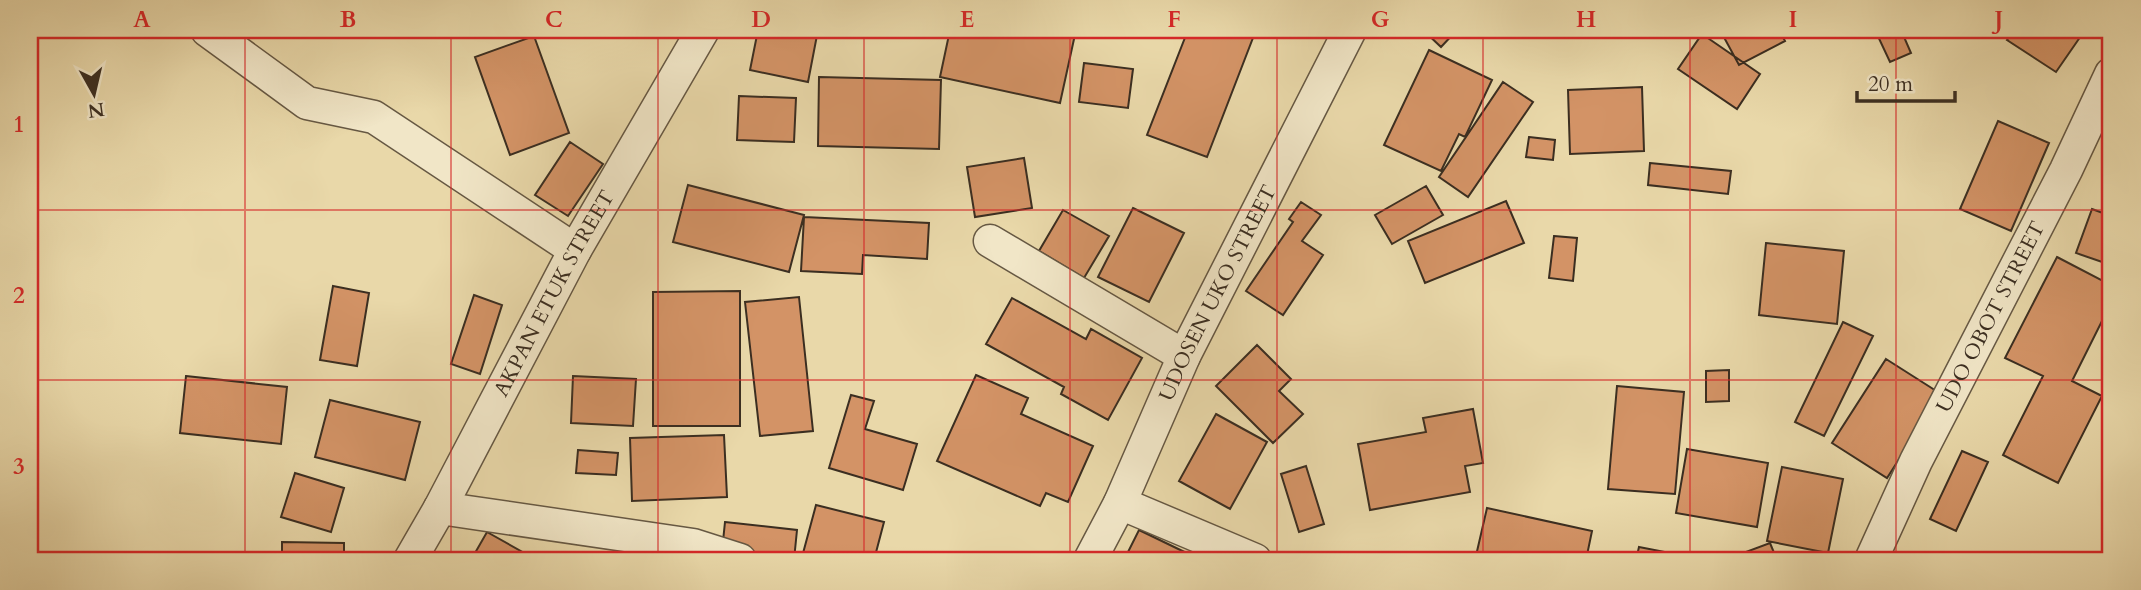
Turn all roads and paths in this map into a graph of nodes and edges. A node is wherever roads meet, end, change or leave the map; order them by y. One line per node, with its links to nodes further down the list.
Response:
1 (207, 30): 6 (street)
2 (703, 30): 6 (street, AKPAN ETUK STREET)
3 (1350, 30): 7 (street, UDOSEN UKO STREET)
4 (2111, 74): 14 (street, UDO OBOT STREET)
5 (990, 241): 7 (street)
6 (575, 250): 9 (street, AKPAN ETUK STREET)
7 (1184, 356): 8 (street, UDOSEN UKO STREET)
8 (1120, 503): 12 (street, UDOSEN UKO STREET); 13 (street)
9 (440, 508): 10 (street, AKPAN ETUK STREET); 11 (street)
10 (410, 560)
11 (740, 560)
12 (1090, 560)
13 (1255, 560)
14 (1871, 560)

